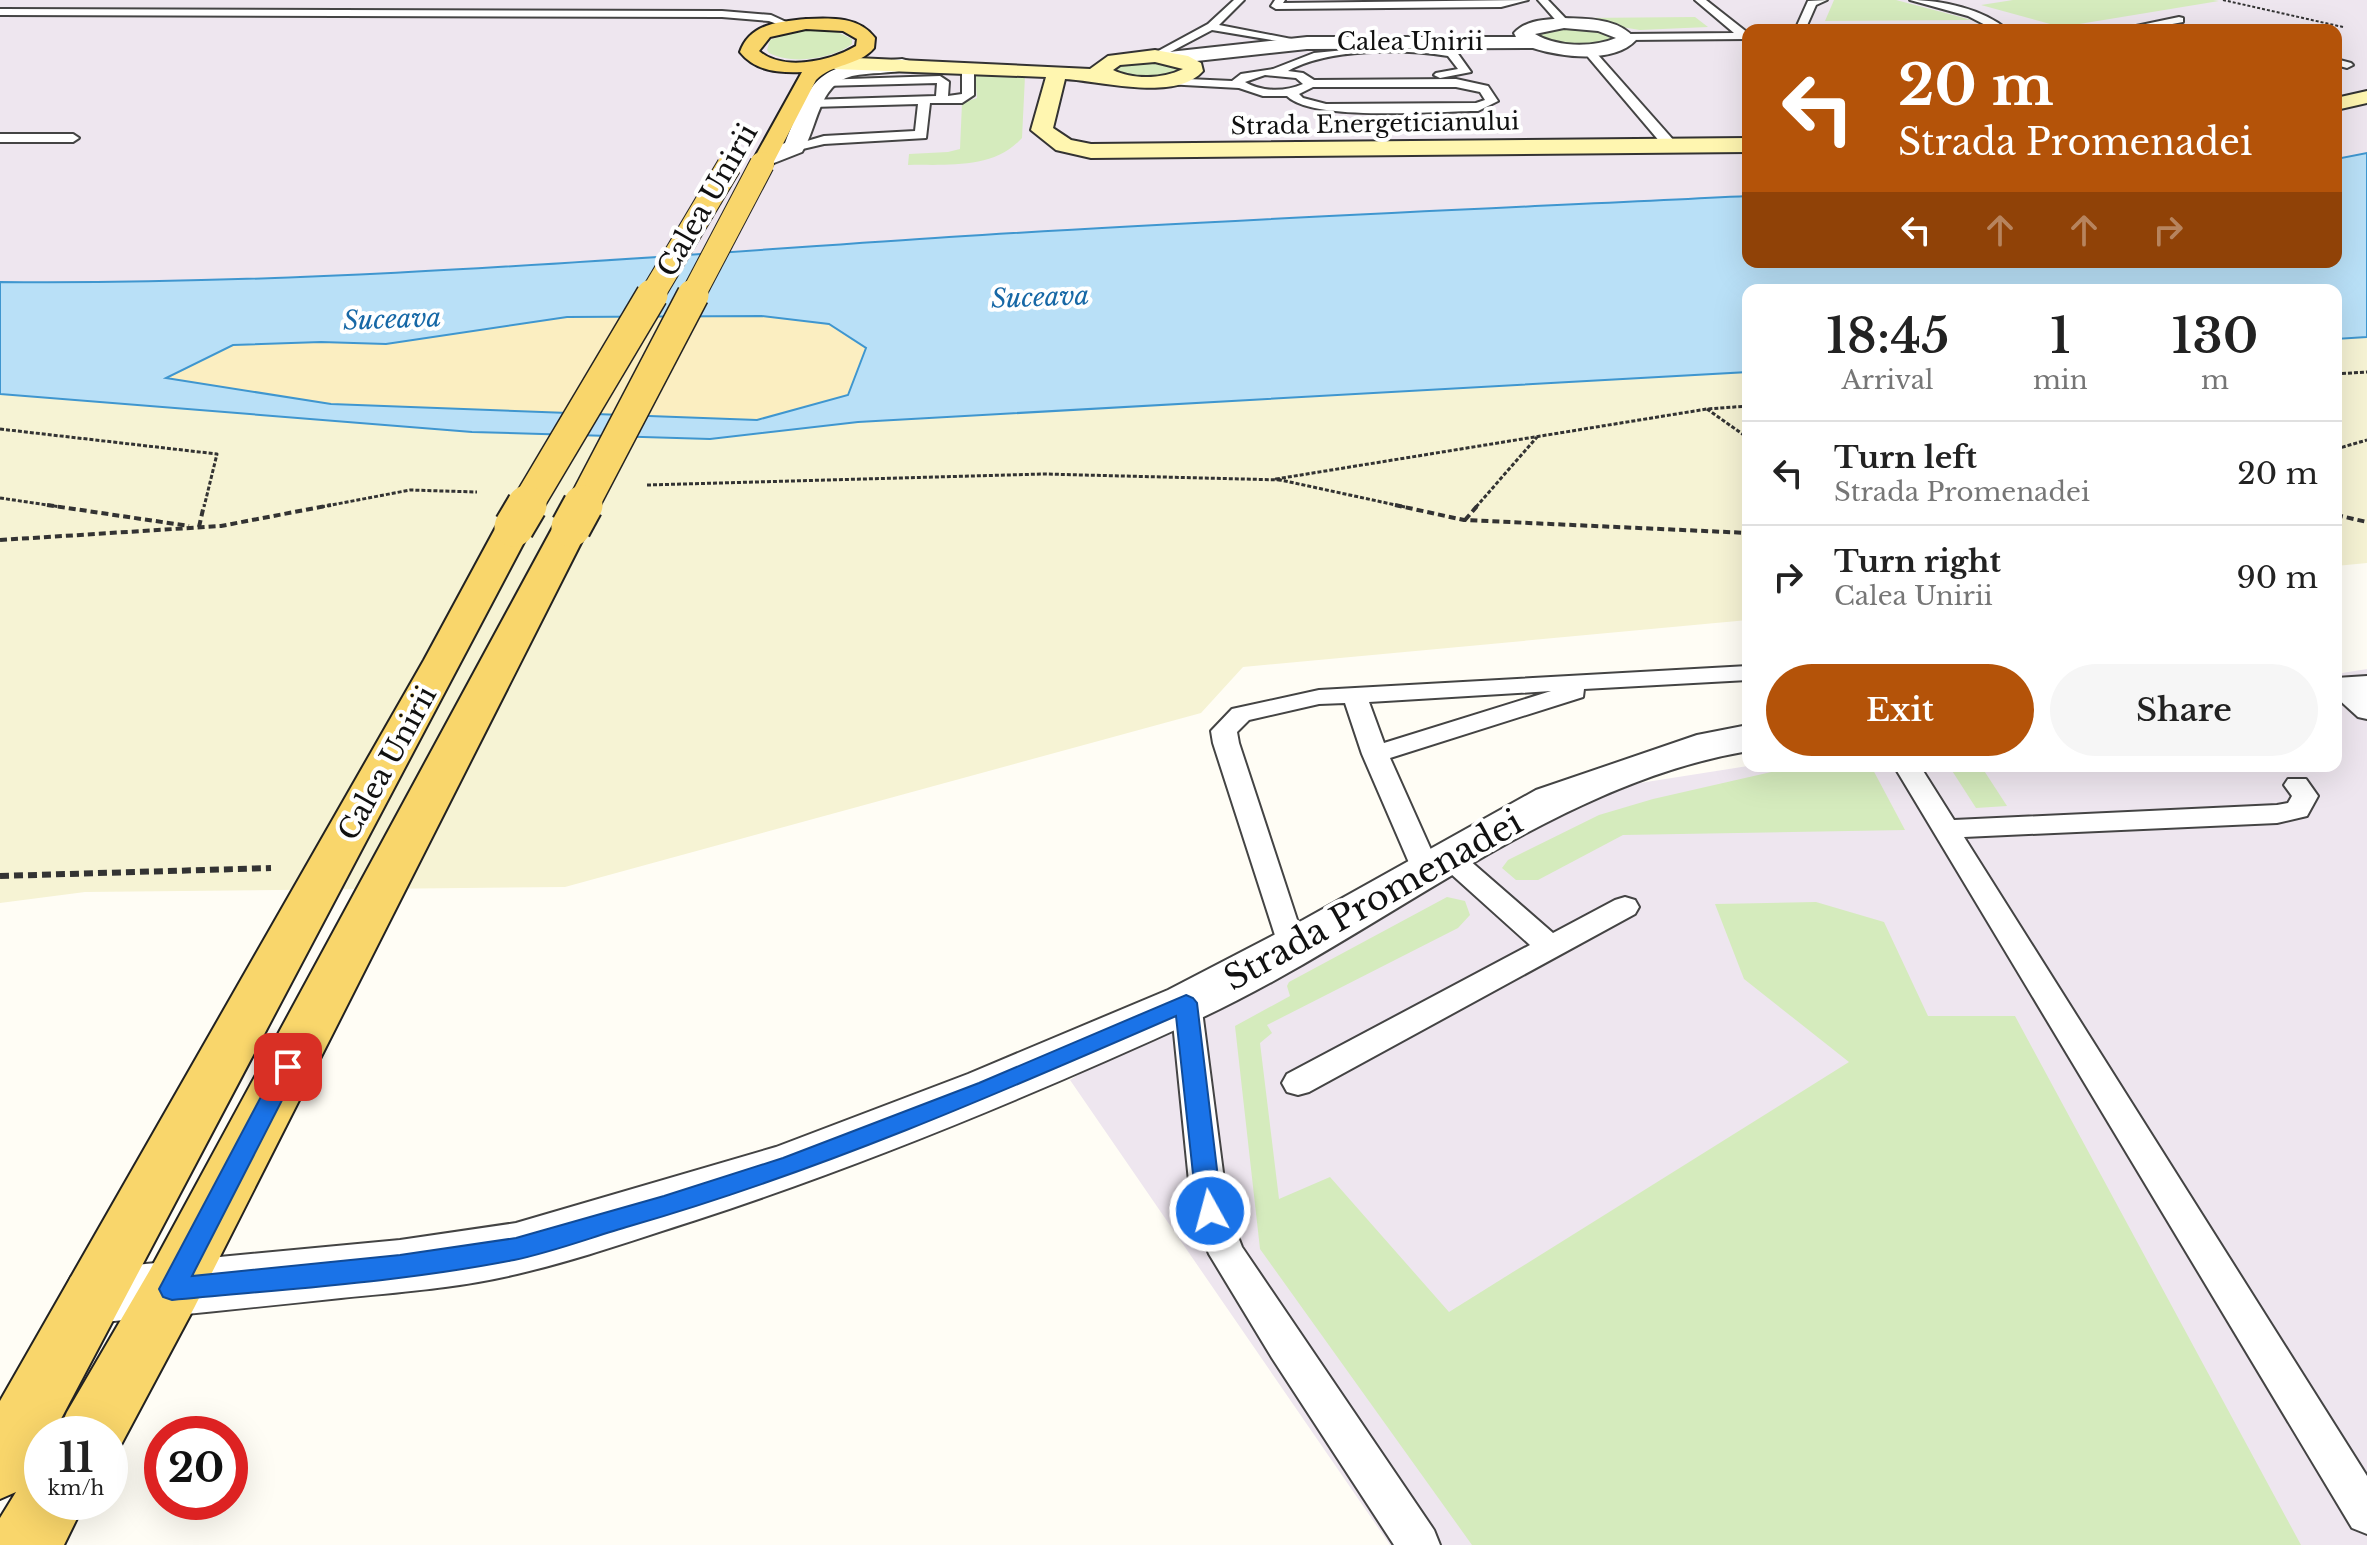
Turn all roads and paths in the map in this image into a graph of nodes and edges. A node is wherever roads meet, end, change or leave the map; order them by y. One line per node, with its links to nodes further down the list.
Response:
1 (1239, 0): 24 (lane)
2 (1280, 0): 9 (lane)
3 (1523, 0): 9 (lane)
4 (1543, 0): 17 (lane)
5 (1700, 0): 28 (lane)
6 (1822, 0): 19 (lane)
7 (1915, 0): 20 (lane)
8 (2223, 0): 22 (path)
9 (1499, 2)
10 (774, 7): 13 (lane)
11 (843, 9): 26 (main road)
12 (818, 10): 23 (main road)
13 (748, 11): 15 (lane); 18 (lane); 23 (lane)
14 (0, 12): 15 (lane)
15 (675, 13): 18 (lane)
16 (2179, 20): 21 (lane)
17 (1564, 23): 30 (street); 32 (street)
18 (734, 24): 31 (lane)
19 (1803, 24)
20 (1991, 24)
21 (2156, 24)
22 (2328, 24)
23 (792, 26): 26 (main road); 31 (main road)
24 (1211, 27): 33 (lane); 36 (lane)
25 (2342, 27): 27 (path)
26 (852, 28): 34 (main road)
27 (2354, 30)
28 (1742, 33)
29 (1742, 36): 30 (lane)
30 (1627, 37): 35 (street, Calea Unirii)
31 (754, 38): 39 (main road)
32 (1533, 42): 33 (street, Calea Unirii); 35 (street, Calea Unirii)
33 (1297, 44): 36 (street, Calea Unirii); 38 (street, Calea Unirii)
34 (865, 48): 39 (main road); 41 (street)
35 (1587, 49): 56 (lane)
36 (1162, 57): 38 (street); 41 (street)
37 (968, 68): 39 (street); 40 (street); 49 (lane)
38 (1194, 69): 43 (street); 44 (lane)
39 (826, 70): 49 (lane); 51 (street); 59 (main road, Calea Unirii)
40 (1057, 72): 41 (street); 48 (street, Strada Energeticianului)
41 (1114, 72): 43 (street); 48 (street)
42 (1277, 72): 44 (lane); 45 (lane); 45 (lane)
43 (1166, 81): 44 (lane)
44 (1242, 81): 46 (lane)
45 (1309, 81): 46 (lane); 46 (lane)
46 (1290, 92)
47 (2367, 97): 52 (street)
48 (1052, 98): 56 (street, Strada Energeticianului)
49 (942, 100): 50 (lane)
50 (924, 101): 51 (lane); 57 (lane)
51 (812, 103): 57 (street)
52 (2342, 103)
53 (0, 138): 54 (lane)
54 (73, 138)
55 (1742, 145): 56 (street, Strada Energeticianului)
56 (1671, 146)
57 (794, 147): 59 (street)
58 (734, 156): 83 (main road, Calea Unirii, bridge)
59 (764, 161): 90 (main road, Calea Unirii, bridge)
60 (2367, 372): 61 (path)
61 (2342, 374)
62 (1742, 406): 63 (path)
63 (1707, 409): 65 (path); 66 (path)
64 (0, 429): 69 (path)
65 (1742, 434)
66 (1537, 436): 71 (path); 71 (path)
67 (2367, 440): 68 (path)
68 (2342, 447)
69 (0, 498)
70 (2342, 516): 72 (path)
71 (1464, 520): 73 (path)
72 (2367, 522)
73 (1742, 533)
74 (1742, 673): 75 (lane)
75 (1615, 680): 76 (lane); 78 (lane)
76 (1354, 695): 78 (lane); 86 (lane)
77 (1742, 739): 82 (street, Strada Promenadei)
78 (1375, 754): 82 (lane)
79 (1911, 772): 81 (lane)
80 (2297, 785): 81 (lane)
81 (1944, 829): 94 (lane)
82 (1438, 865): 86 (street, Strada Promenadei); 87 (lane)
83 (331, 866): 84 (path); 91 (main road, Calea Unirii)
84 (0, 876)
85 (1625, 907): 87 (lane)
86 (1291, 947): 88 (street, Strada Promenadei)
87 (1550, 947): 89 (lane)
88 (1186, 1003): 90 (street, Strada Promenadei); 97 (lane)
89 (1298, 1083)
90 (172, 1289): 91 (street, Strada Promenadei); 92 (main road, Calea Unirii)
91 (93, 1296): 93 (main road, Calea Unirii)
92 (101, 1416)
93 (0, 1466)
94 (2367, 1514)
95 (39, 1520): 96 (main road)
96 (24, 1545)
97 (1419, 1545)

